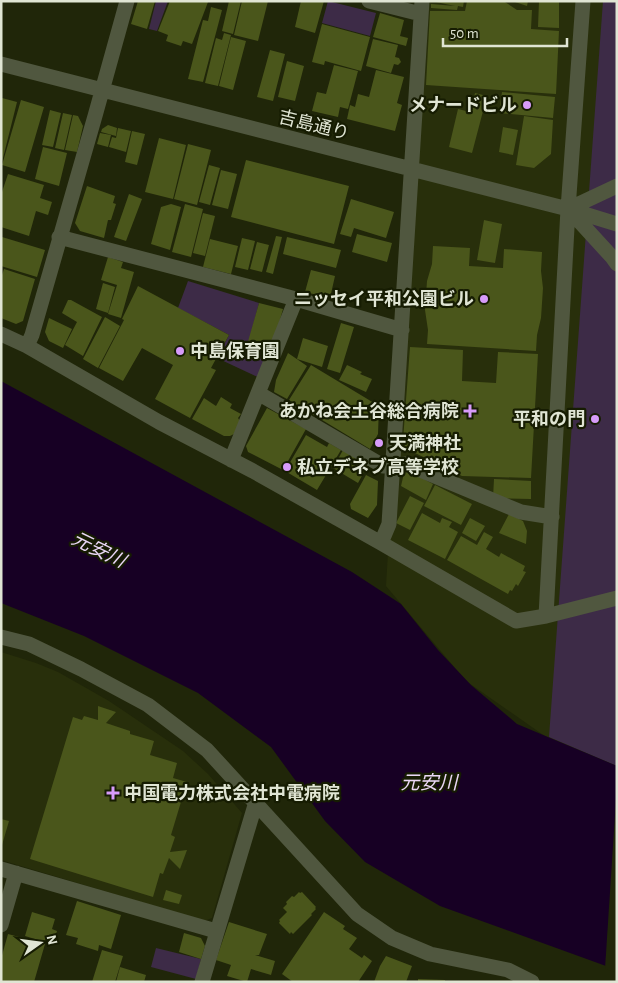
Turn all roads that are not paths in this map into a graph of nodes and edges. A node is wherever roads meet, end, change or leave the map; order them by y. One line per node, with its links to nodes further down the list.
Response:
1 (126, 1): 6 (street)
2 (369, 1): 4 (street)
3 (583, 1): 9 (street)
4 (421, 8): 7 (street)
5 (1, 64): 6 (street, 吉島通り)
6 (102, 90): 7 (street, 吉島通り); 11 (street)
7 (411, 169): 9 (street, 吉島通り); 14 (street)
8 (617, 186): 9 (street)
9 (568, 209): 10 (street, 吉島通り); 12 (street); 20 (street)
10 (617, 224)
11 (59, 237): 13 (street); 16 (street)
12 (617, 264)
13 (296, 299): 14 (street); 17 (street)
14 (402, 330): 19 (street)
15 (1, 334): 16 (street)
16 (26, 346): 18 (street)
17 (258, 393): 18 (street); 19 (street)
18 (232, 460): 21 (street)
19 (393, 464): 20 (street); 21 (street)
20 (552, 517): 23 (street)
21 (381, 543): 23 (street)
22 (617, 598): 23 (street)
23 (546, 616)
24 (1, 637): 25 (street)
25 (256, 802): 28 (street); 30 (street)
26 (9, 871): 27 (street); 28 (street)
27 (1, 925)
28 (216, 931): 29 (street)
29 (202, 982)
30 (532, 982)

